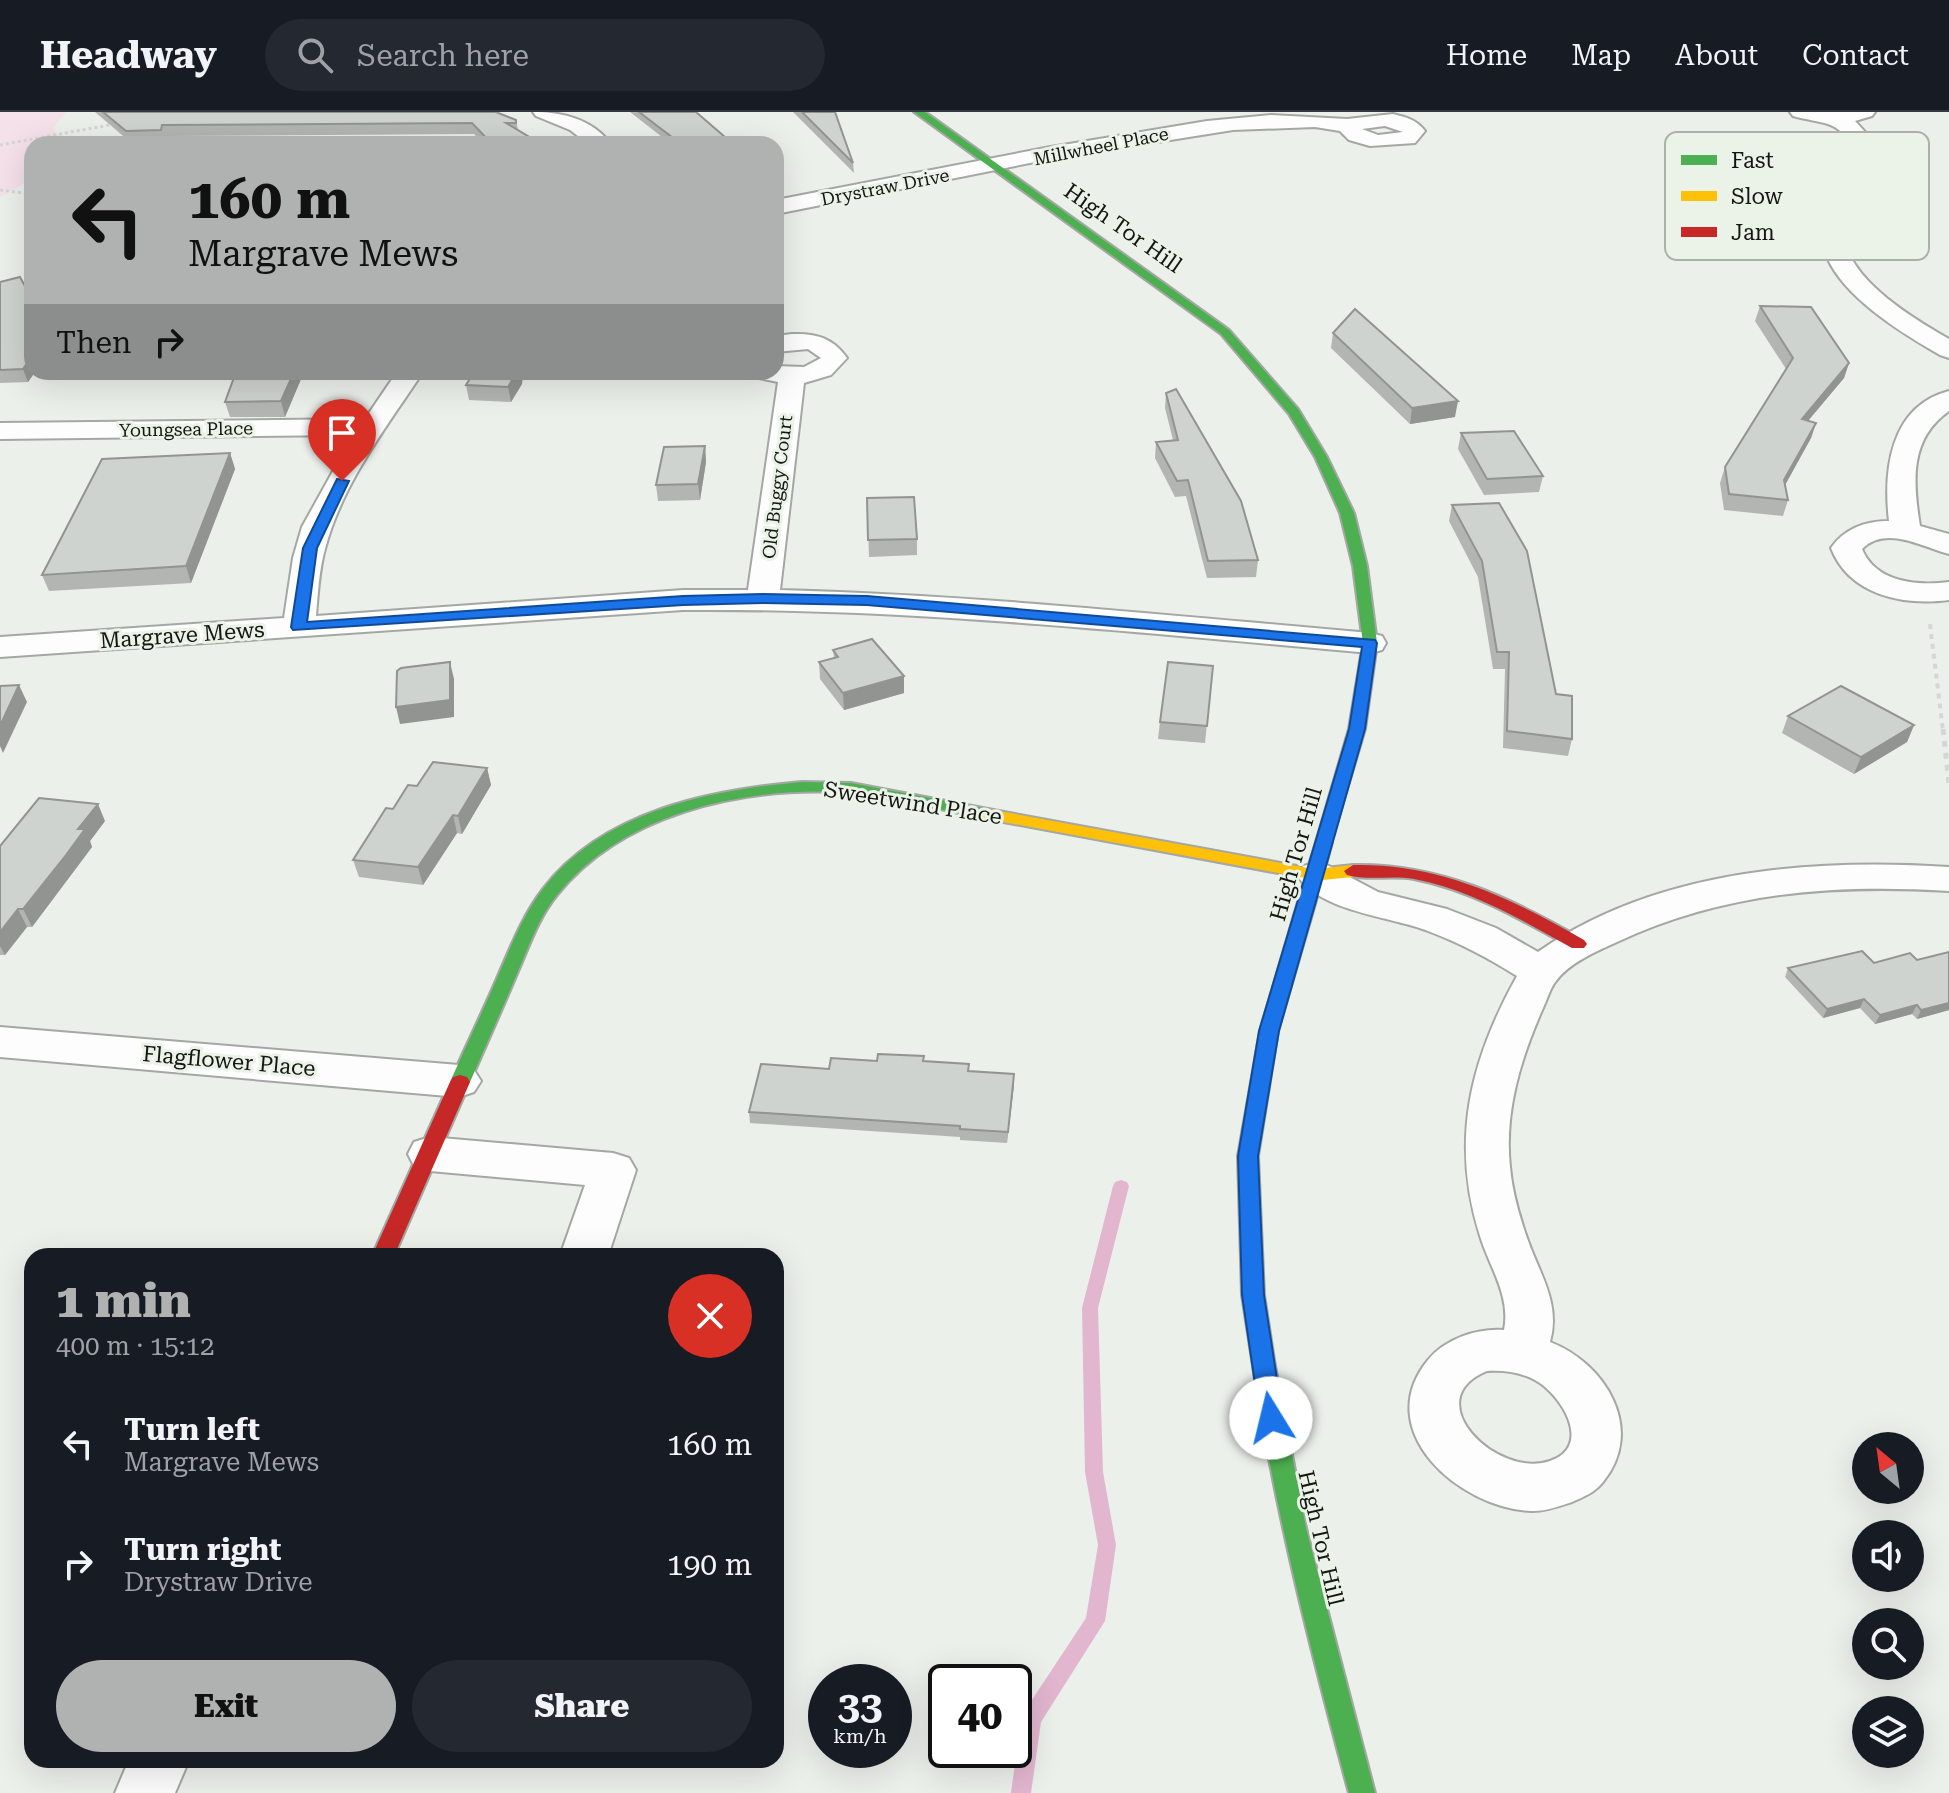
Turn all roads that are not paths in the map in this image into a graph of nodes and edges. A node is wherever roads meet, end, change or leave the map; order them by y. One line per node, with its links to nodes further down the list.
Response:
1 (543, 112): 8 (street)
2 (919, 112): 9 (street, High Tor Hill)
3 (1800, 112): 5 (street)
4 (1865, 112): 5 (street)
5 (1840, 118): 7 (street)
6 (1352, 125): 9 (street, Millwheel Place)
7 (1855, 132)
8 (590, 136)
9 (994, 166): 10 (street, Drystraw Drive); 25 (street, High Tor Hill)
10 (784, 205)
11 (1842, 260): 13 (street)
12 (784, 343): 14 (street, Old Buggy Court)
13 (1949, 350)
14 (784, 374)
15 (404, 380): 18 (street)
16 (780, 380): 23 (street, Old Buggy Court)
17 (1949, 399): 20 (street)
18 (372, 427): 19 (street, Youngsea Place); 24 (street)
19 (0, 431)
20 (1906, 532): 21 (street); 22 (street)
21 (1949, 545)
22 (1935, 592)
23 (763, 598): 24 (street, Margrave Mews); 25 (street, Margrave Mews)
24 (299, 627): 26 (street, Margrave Mews)
25 (1370, 643): 27 (street, High Tor Hill)
26 (0, 647)
27 (1316, 875): 29 (street, Sweetwind Place); 30 (street); 32 (street, Sweetwind Place); 39 (street, High Tor Hill)
28 (1949, 879): 29 (street)
29 (1578, 944): 30 (street)
30 (1540, 971): 36 (street)
31 (0, 1042): 32 (street, Flagflower Place)
32 (459, 1081): 33 (street, Sweetwind Place)
33 (430, 1154): 34 (street, Sweetwind Place); 35 (street)
34 (387, 1248)
35 (587, 1248)
36 (1522, 1352)
37 (156, 1768): 38 (street)
38 (145, 1793)
39 (1362, 1793)

